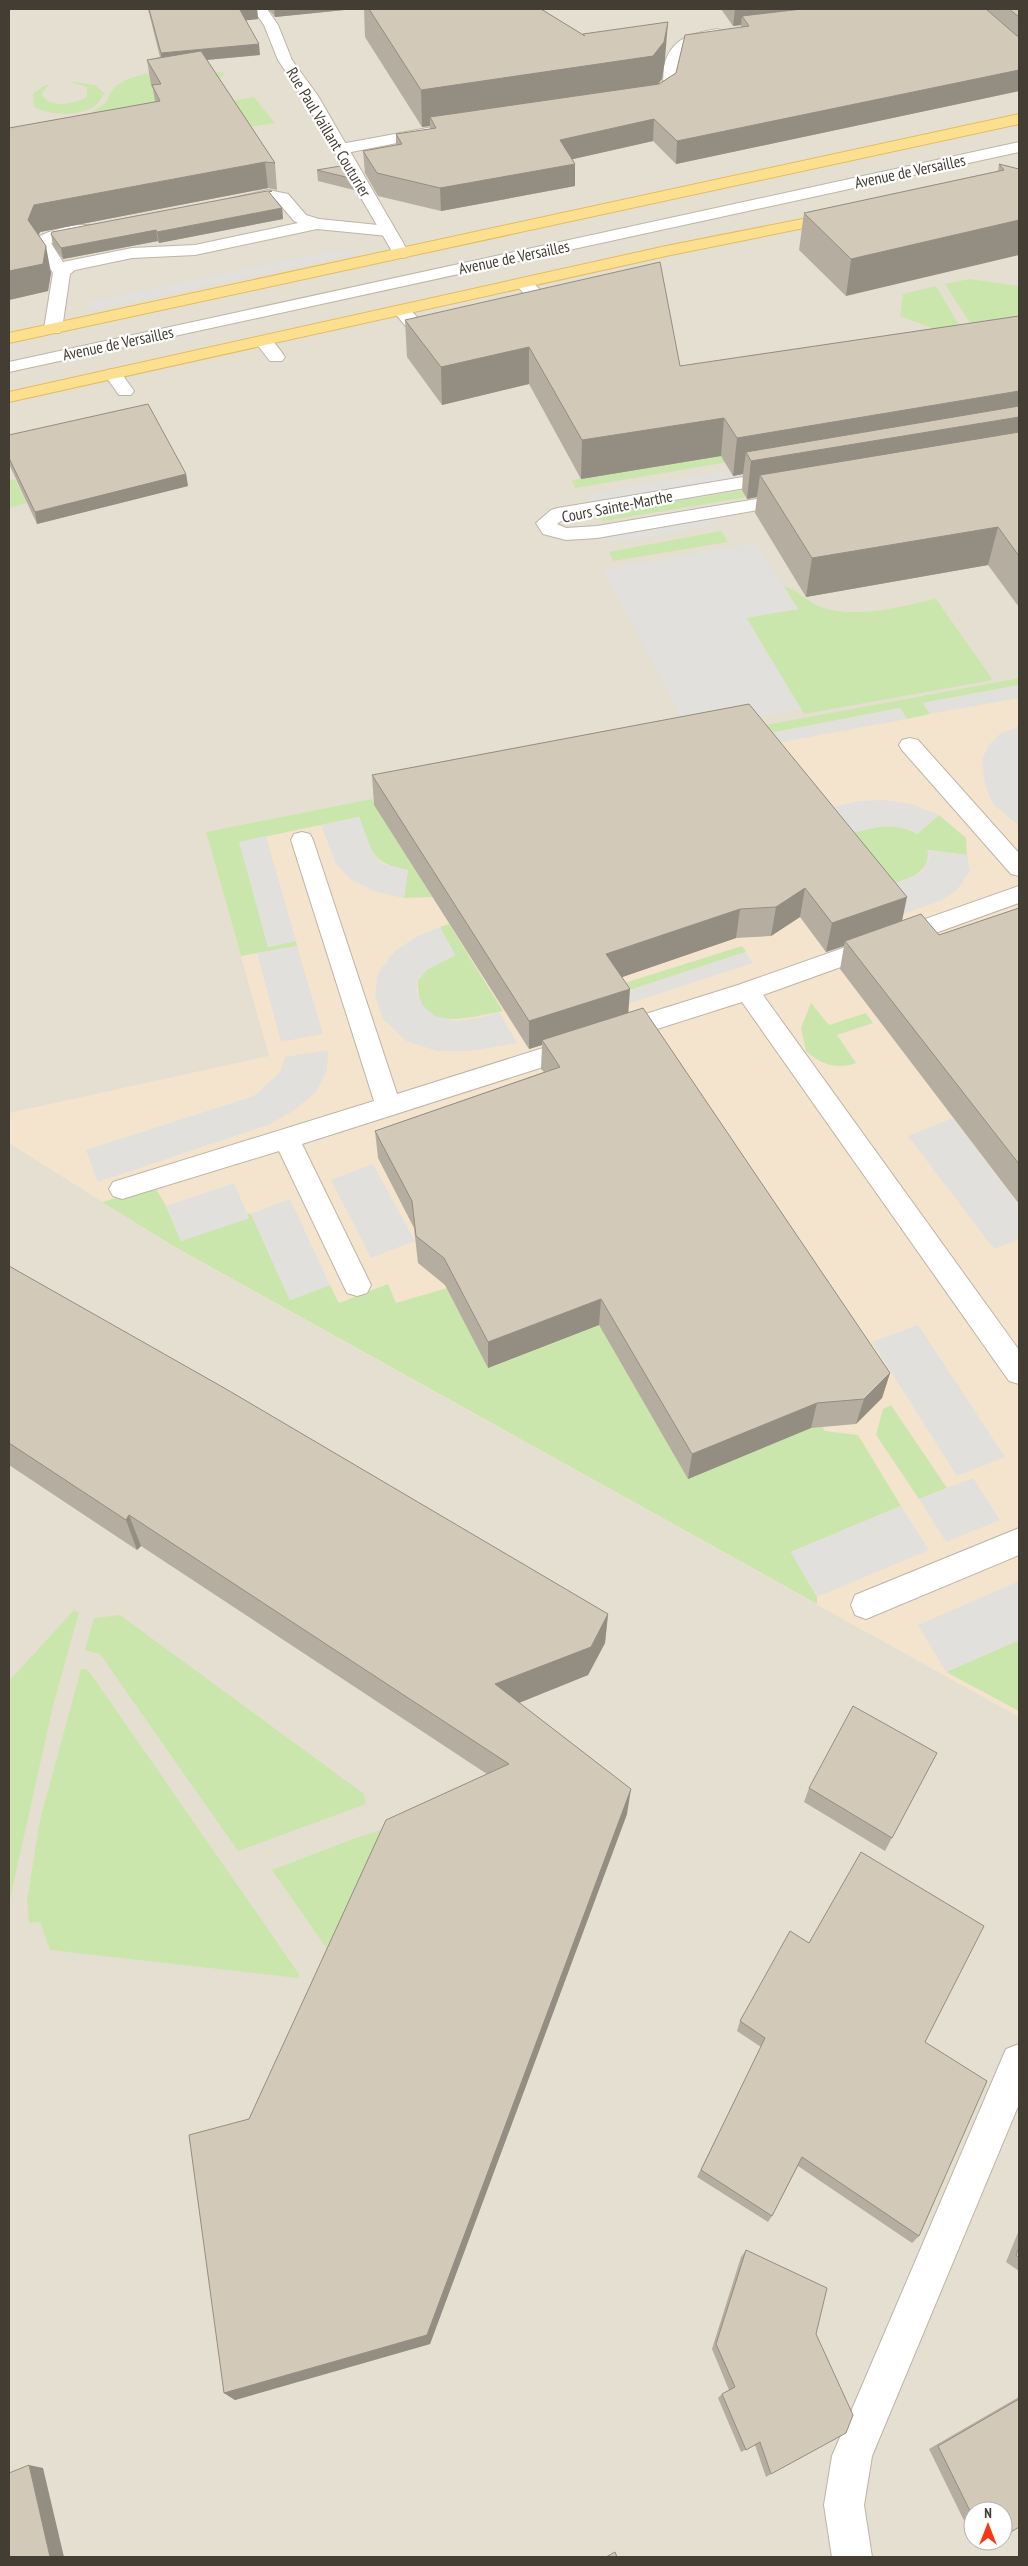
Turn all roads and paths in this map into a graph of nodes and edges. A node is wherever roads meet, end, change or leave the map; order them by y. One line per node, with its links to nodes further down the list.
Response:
1 (260, 9): 7 (street, Rue Paul Vaillant Couturier)
2 (736, 31): 3 (street)
3 (630, 103)
4 (1019, 119): 17 (main road, Avenue de Versailles)
5 (449, 130): 7 (street)
6 (1019, 147): 27 (street, Avenue de Versailles)
7 (341, 149): 14 (street, Rue Paul Vaillant Couturier)
8 (245, 200): 9 (street); 11 (street); 13 (street)
9 (218, 205)
10 (857, 213): 19 (main road, Avenue de Versailles)
11 (317, 224): 13 (street); 14 (street)
12 (106, 227): 18 (street)
13 (295, 230): 16 (street)
14 (388, 231): 17 (street, Rue Paul Vaillant Couturier)
15 (169, 234): 16 (street)
16 (198, 250): 18 (street)
17 (401, 253): 23 (main road, Avenue de Versailles)
18 (62, 277): 23 (street)
19 (524, 284): 20 (street); 21 (main road, Avenue de Versailles)
20 (538, 298)
21 (402, 311): 22 (street); 25 (main road, Avenue de Versailles)
22 (415, 326)
23 (53, 328): 24 (main road, Avenue de Versailles)
24 (9, 338)
25 (264, 342): 26 (street); 28 (main road, Avenue de Versailles)
26 (276, 357)
27 (9, 367)
28 (113, 374): 29 (street); 30 (main road, Avenue de Versailles)
29 (125, 391)
30 (9, 397)
31 (801, 473): 32 (street, Cours Sainte-Marthe)
32 (806, 497)
33 (910, 745): 35 (street)
34 (302, 840): 38 (street)
35 (1019, 868)
36 (1019, 894): 37 (street)
37 (747, 991): 38 (street); 42 (street)
38 (389, 1107): 39 (street)
39 (286, 1139): 40 (street); 41 (street)
40 (122, 1189)
41 (357, 1285)
42 (1019, 1372)
43 (1019, 1541): 44 (street)
44 (866, 1605)
45 (1019, 2062): 46 (street)
46 (852, 2557)

